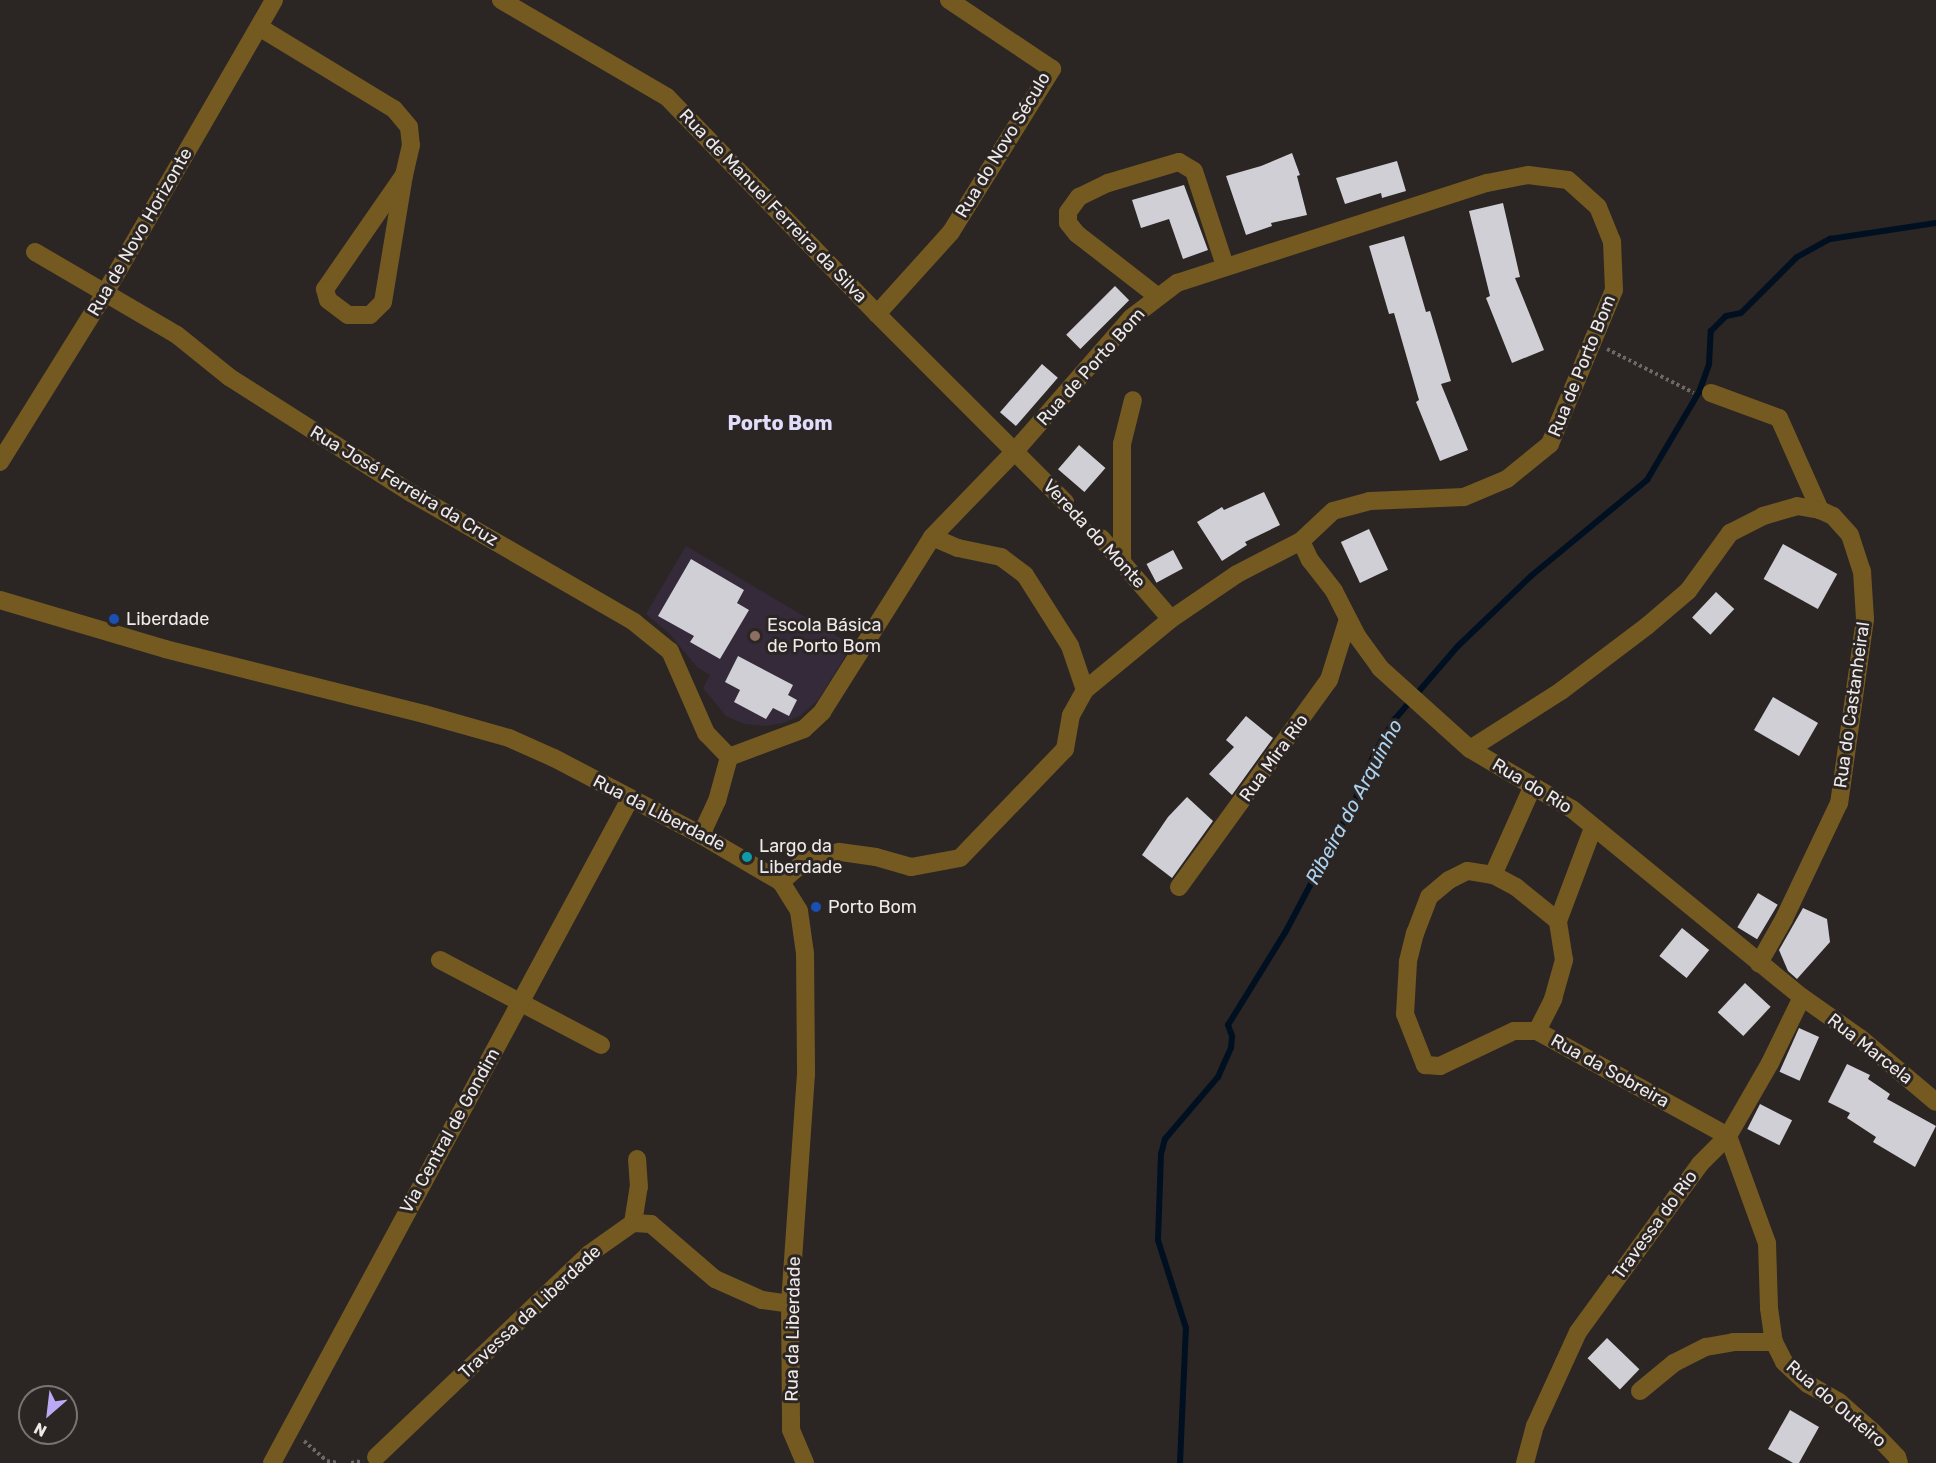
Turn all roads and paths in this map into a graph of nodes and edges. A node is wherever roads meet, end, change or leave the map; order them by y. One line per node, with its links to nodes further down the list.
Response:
1 (274, 0): 4 (street, Rua de Novo Horizonte)
2 (501, 0): 10 (street, Rua de Manuel Ferreira da Silva)
3 (949, 0): 10 (street, Rua do Novo Século)
4 (259, 27): 5 (street); 8 (street, Rua de Novo Horizonte)
5 (404, 175): 5 (street)
6 (35, 252): 8 (street, Rua José Ferreira da Cruz)
7 (1225, 266): 9 (street, Rua de Porto Bom); 9 (street); 11 (street, Rua de Porto Bom)
8 (105, 293): 16 (street, Rua de Novo Horizonte); 28 (street, Rua José Ferreira da Cruz)
9 (1157, 296): 15 (street, Rua de Porto Bom)
10 (877, 314): 15 (street, Rua de Manuel Ferreira da Silva)
11 (1593, 341): 12 (path); 21 (street, Rua de Porto Bom)
12 (1689, 391)
13 (1711, 393): 18 (street, Rua do Castanheiral)
14 (1133, 400): 22 (street)
15 (1015, 451): 17 (street, Vereda do Monte); 19 (street, Rua de Porto Bom)
16 (0, 462)
17 (1065, 502): 20 (path, Vereda do Monte)
18 (1820, 510): 27 (street); 38 (street, Rua do Castanheiral)
19 (932, 537): 26 (street); 28 (street, Rua de Porto Bom)
20 (1101, 538): 22 (street, Vereda do Monte)
21 (1301, 541): 24 (street, Rua de Porto Bom); 25 (street, Rua do Rio)
22 (1122, 563): 24 (street, Vereda do Monte)
23 (0, 600): 30 (street, Rua da Liberdade)
24 (1171, 619): 26 (street, Rua de Porto Bom)
25 (1348, 619): 27 (street, Rua do Rio); 35 (street, Rua Mira Rio)
26 (1085, 690): 34 (street, Rua de Porto Bom)
27 (1470, 748): 29 (street, Rua do Rio)
28 (729, 757): 32 (street)
29 (1532, 788): 31 (street, Rua do Rio); 33 (street)
30 (630, 799): 32 (street, Rua da Liberdade); 40 (street, Via Central de Gondim)
31 (1593, 828): 36 (street); 38 (street, Rua do Rio)
32 (701, 835): 34 (street, Rua da Liberdade)
33 (1493, 875): 36 (street); 41 (street)
34 (781, 882): 47 (street, Rua da Liberdade)
35 (1179, 887)
36 (1558, 921): 41 (street, Rua da Sobreira)
37 (440, 960): 40 (street)
38 (1759, 963): 39 (street, Rua do Rio)
39 (1802, 997): 43 (street, Rua Marcela); 44 (street, Travessa do Rio)
40 (520, 1003): 42 (street); 50 (street, Via Central de Gondim)
41 (1537, 1031): 44 (street, Rua da Sobreira)
42 (601, 1045)
43 (1936, 1102)
44 (1728, 1136): 48 (street, Rua do Outeiro); 55 (street, Travessa do Rio)
45 (637, 1159): 46 (street)
46 (633, 1223): 47 (street); 51 (street, Travessa da Liberdade)
47 (790, 1304): 54 (street, Rua da Liberdade)
48 (1774, 1342): 49 (street); 56 (street, Rua do Outeiro)
49 (1640, 1391)
50 (291, 1426): 52 (street, Via Central de Gondim); 53 (path)
51 (376, 1457)
52 (272, 1463)
53 (338, 1463)
54 (805, 1463)
55 (1525, 1463)
56 (1899, 1463)

